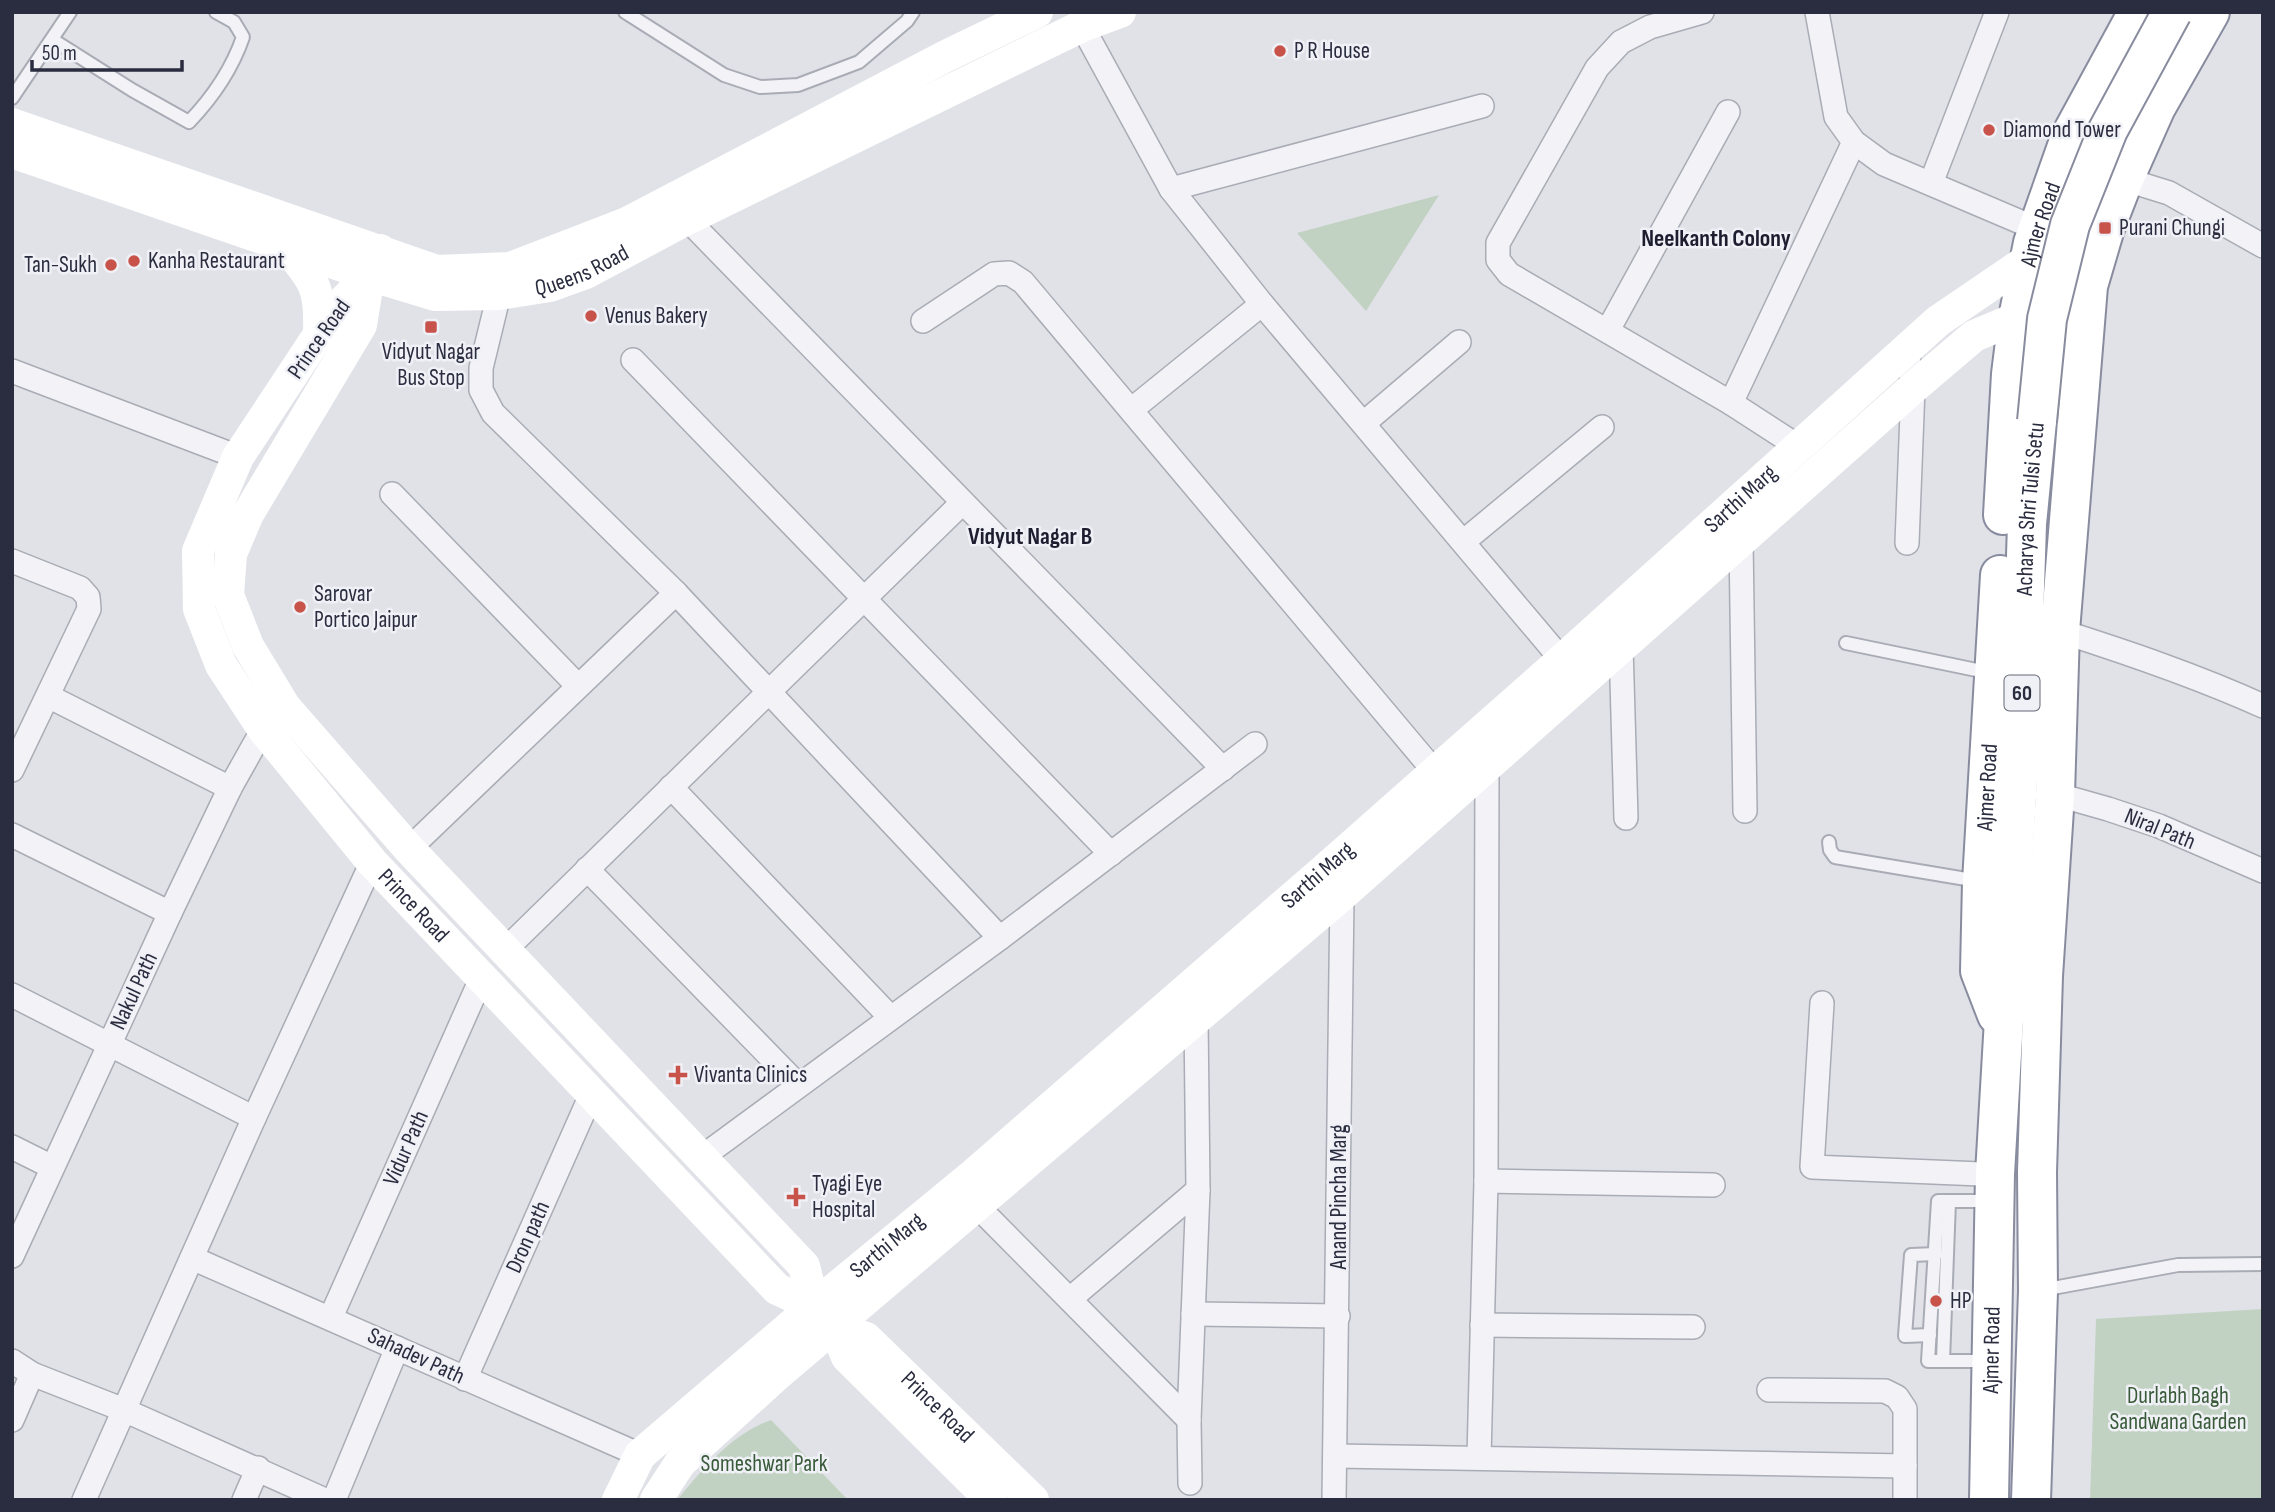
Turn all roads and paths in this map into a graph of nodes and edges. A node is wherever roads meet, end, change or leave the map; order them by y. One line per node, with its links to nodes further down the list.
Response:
1 (70, 12): 14 (lane)
2 (216, 12): 14 (lane)
3 (625, 12): 4 (lane)
4 (913, 12)
5 (1037, 12): 15 (street, Queens Road)
6 (1120, 12): 13 (street, Queens Road)
7 (1702, 12): 39 (street)
8 (1816, 12): 21 (street)
9 (1997, 12): 24 (street)
10 (2138, 12): 28 (highway, Ajmer Road)
11 (2172, 12): 97 (highway, Acharya Shri Tulsi Setu / 60, bridge)
12 (2210, 12): 23 (highway, Ajmer Road)
13 (1082, 26): 17 (street, Queens Road); 25 (street)
14 (53, 40): 16 (lane)
15 (906, 77): 17 (street); 31 (street, Queens Road)
16 (12, 98)
17 (922, 104): 26 (street, Queens Road)
18 (1482, 106): 25 (street)
19 (1728, 112): 39 (street)
20 (12, 124): 31 (street, Queens Road)
21 (1854, 142): 24 (street); 46 (street)
22 (12, 152): 29 (street, Queens Road)
23 (2124, 179): 27 (highway, Ajmer Road); 30 (street)
24 (1931, 183): 28 (street)
25 (1171, 189): 35 (street)
26 (687, 219): 34 (street, Queens Road); 53 (street)
27 (2105, 228): 28 (street, Sarthi Marg); 32 (highway, Ajmer Road)
28 (2033, 244): 36 (highway, Ajmer Road); 42 (street, Sarthi Marg)
29 (284, 246): 31 (street, Queens Road); 40 (street)
30 (2263, 246)
31 (375, 263): 33 (street, Queens Road); 38 (street, Prince Road); 40 (street, Prince Road)
32 (2088, 286): 36 (street); 60 (highway, Ajmer Road)
33 (417, 290): 34 (street, Queens Road); 38 (street)
34 (499, 294): 58 (street)
35 (1262, 304): 47 (street); 48 (street)
36 (2018, 318): 45 (street); 64 (highway, Ajmer Road)
37 (923, 321): 47 (street)
38 (361, 325): 82 (street, Prince Road)
39 (1608, 330): 46 (street)
40 (318, 337): 51 (street, Prince Road)
41 (1460, 342): 48 (street)
42 (1907, 349): 45 (street); 50 (street, Sarthi Marg)
43 (633, 360): 59 (street)
44 (12, 371): 51 (street)
45 (1913, 388): 54 (street); 56 (street)
46 (1731, 403): 50 (street)
47 (1131, 410): 74 (street)
48 (1364, 423): 55 (street)
49 (1602, 426): 55 (street)
50 (1800, 447): 63 (street, Sarthi Marg)
51 (237, 457): 69 (street, Prince Road)
52 (392, 494): 65 (street)
53 (962, 503): 59 (street); 72 (street)
54 (1741, 541): 62 (street); 78 (street)
55 (1463, 542): 63 (street)
56 (1908, 543)
57 (12, 561): 67 (street)
58 (676, 593): 65 (street); 66 (street)
59 (864, 597): 66 (street); 83 (street)
60 (2060, 631): 68 (street); 77 (highway, Ajmer Road)
61 (1846, 643): 64 (lane)
62 (1621, 646): 71 (street); 79 (street)
63 (1562, 660): 71 (street, Sarthi Marg)
64 (1994, 674): 87 (highway, Ajmer Road)
65 (578, 686): 82 (street)
66 (769, 692): 75 (street); 90 (street)
67 (48, 696): 73 (street); 76 (street)
68 (2263, 706)
69 (263, 729): 76 (street, Nakul Path); 84 (street, Prince Road)
70 (1255, 744): 72 (street)
71 (1477, 754): 74 (street, Sarthi Marg); 88 (street); 105 (street)
72 (1223, 769): 83 (street)
73 (12, 770)
74 (1436, 771): 88 (street, Sarthi Marg)
75 (671, 787): 85 (street); 95 (street)
76 (230, 788): 89 (street, Nakul Path)
77 (2055, 794): 86 (street, Niral Path); 115 (highway, Ajmer Road)
78 (1745, 811)
79 (1626, 818)
80 (12, 835): 89 (street)
81 (1829, 842): 87 (lane)
82 (409, 849): 91 (street, Prince Road)
83 (1111, 854): 90 (street)
84 (372, 862): 92 (street, Prince Road); 101 (street)
85 (587, 869): 91 (street); 99 (street)
86 (2263, 871)
87 (1982, 882): 97 (highway, Ajmer Road)
88 (1332, 883): 96 (street); 119 (street, Anand Pincha Marg)
89 (170, 913): 98 (street, Nakul Path)
90 (1000, 938): 95 (street)
91 (505, 950): 103 (street, Prince Road)
92 (481, 979): 100 (street, Prince Road); 120 (street, Vidur Path)
93 (12, 995): 98 (street)
94 (1822, 1003): 107 (street)
95 (890, 1017): 99 (street)
96 (1177, 1023): 108 (street); 110 (street); 117 (street, Sarthi Marg)
97 (2003, 1030): 107 (highway, Ajmer Road)
98 (110, 1044): 101 (street); 104 (street, Nakul Path)
99 (798, 1085): 103 (street)
100 (591, 1095): 117 (street, Prince Road); 130 (street, Dron path)
101 (254, 1118): 113 (street)
102 (12, 1147): 104 (street)
103 (702, 1157): 117 (street, Prince Road)
104 (52, 1167): 112 (street, Nakul Path)
105 (1486, 1181): 106 (street); 121 (street)
106 (1713, 1185)
107 (1988, 1188): 109 (lane); 128 (highway, Ajmer Road)
108 (1198, 1190): 116 (street); 118 (street)
109 (1949, 1201): 111 (lane); 127 (lane)
110 (976, 1206): 116 (street); 123 (street)
111 (1936, 1254): 124 (lane); 124 (lane)
112 (12, 1256)
113 (192, 1258): 120 (street, Sahadev Path); 132 (street)
114 (2263, 1265): 115 (lane)
115 (2038, 1291): 153 (highway, Ajmer Road)
116 (1070, 1299): 134 (street)
117 (814, 1306): 123 (street, Prince Road); 135 (street, Sarthi Marg)
118 (1194, 1314): 119 (street); 134 (street)
119 (1338, 1316): 136 (street, Anand Pincha Marg)
120 (331, 1317): 125 (street, Sahadev Path)
121 (1482, 1325): 122 (street); 137 (street)
122 (1693, 1327)
123 (836, 1328): 146 (street); 147 (street, Prince Road); 148 (street, Prince Road)
124 (1930, 1335): 127 (lane)
125 (397, 1348): 130 (street, Sahadev Path); 144 (street)
126 (12, 1361): 129 (street)
127 (1942, 1361): 128 (lane)
128 (1984, 1361): 151 (street); 152 (highway, Ajmer Road)
129 (32, 1374): 132 (street); 133 (street)
130 (466, 1379): 135 (street, Sahadev Path)
131 (1769, 1390): 138 (street)
132 (124, 1410): 139 (street); 141 (street)
133 (12, 1420)
134 (1189, 1420): 140 (street)
135 (640, 1455): 145 (street, Sarthi Marg)
136 (1336, 1456): 137 (street); 149 (street, Anand Pincha Marg)
137 (1479, 1458): 138 (street)
138 (1905, 1466): 150 (street)
139 (258, 1468): 142 (street); 143 (street)
140 (1190, 1483)
141 (84, 1500)
142 (244, 1500)
143 (325, 1500)
144 (334, 1500)
145 (618, 1500)
146 (656, 1500)
147 (991, 1500)
148 (1033, 1500)
149 (1334, 1500)
150 (1905, 1500)
151 (1973, 1500)
152 (1989, 1500)
153 (2031, 1500)

